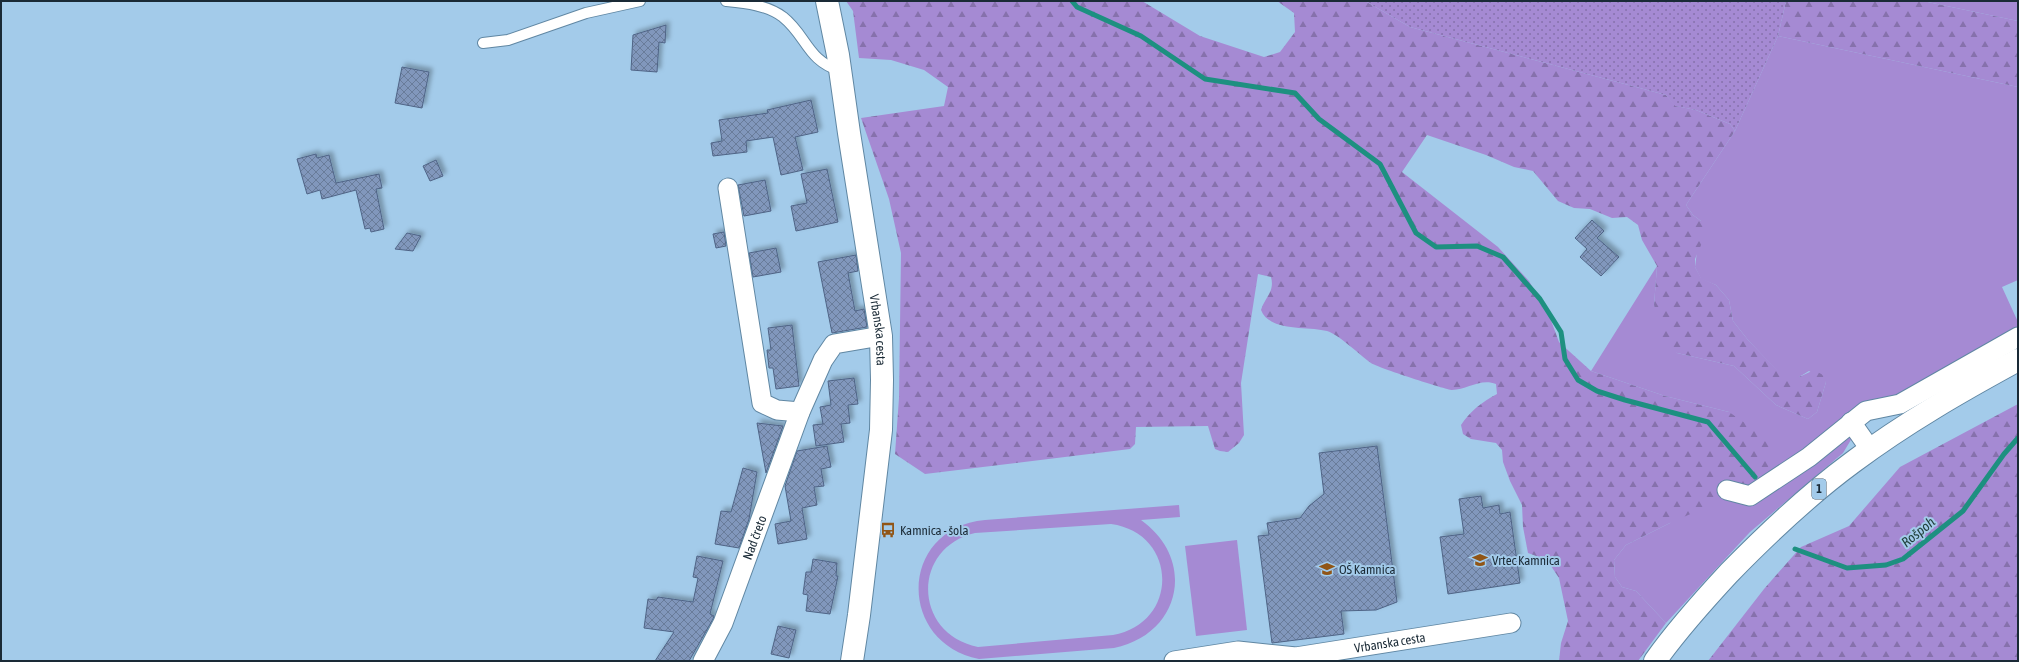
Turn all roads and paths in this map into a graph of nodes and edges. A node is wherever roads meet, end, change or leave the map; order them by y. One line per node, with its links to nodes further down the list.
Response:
1 (640, 1): 4 (lane)
2 (726, 1): 5 (lane)
3 (827, 1): 5 (street, Vrbanska cesta)
4 (483, 43)
5 (841, 71): 7 (street, Vrbanska cesta)
6 (728, 188): 10 (street)
7 (881, 336): 10 (street, Nad čreto); 16 (street, Vrbanska cesta)
8 (2018, 337): 11 (street)
9 (2018, 360): 12 (street, 1)
10 (800, 412): 15 (street, Nad čreto)
11 (1851, 422): 12 (street); 13 (street)
12 (1870, 449): 18 (street, 1)
13 (1727, 490)
14 (1511, 623): 17 (street, Vrbanska cesta)
15 (703, 661)
16 (852, 661)
17 (1174, 661)
18 (1655, 661)

